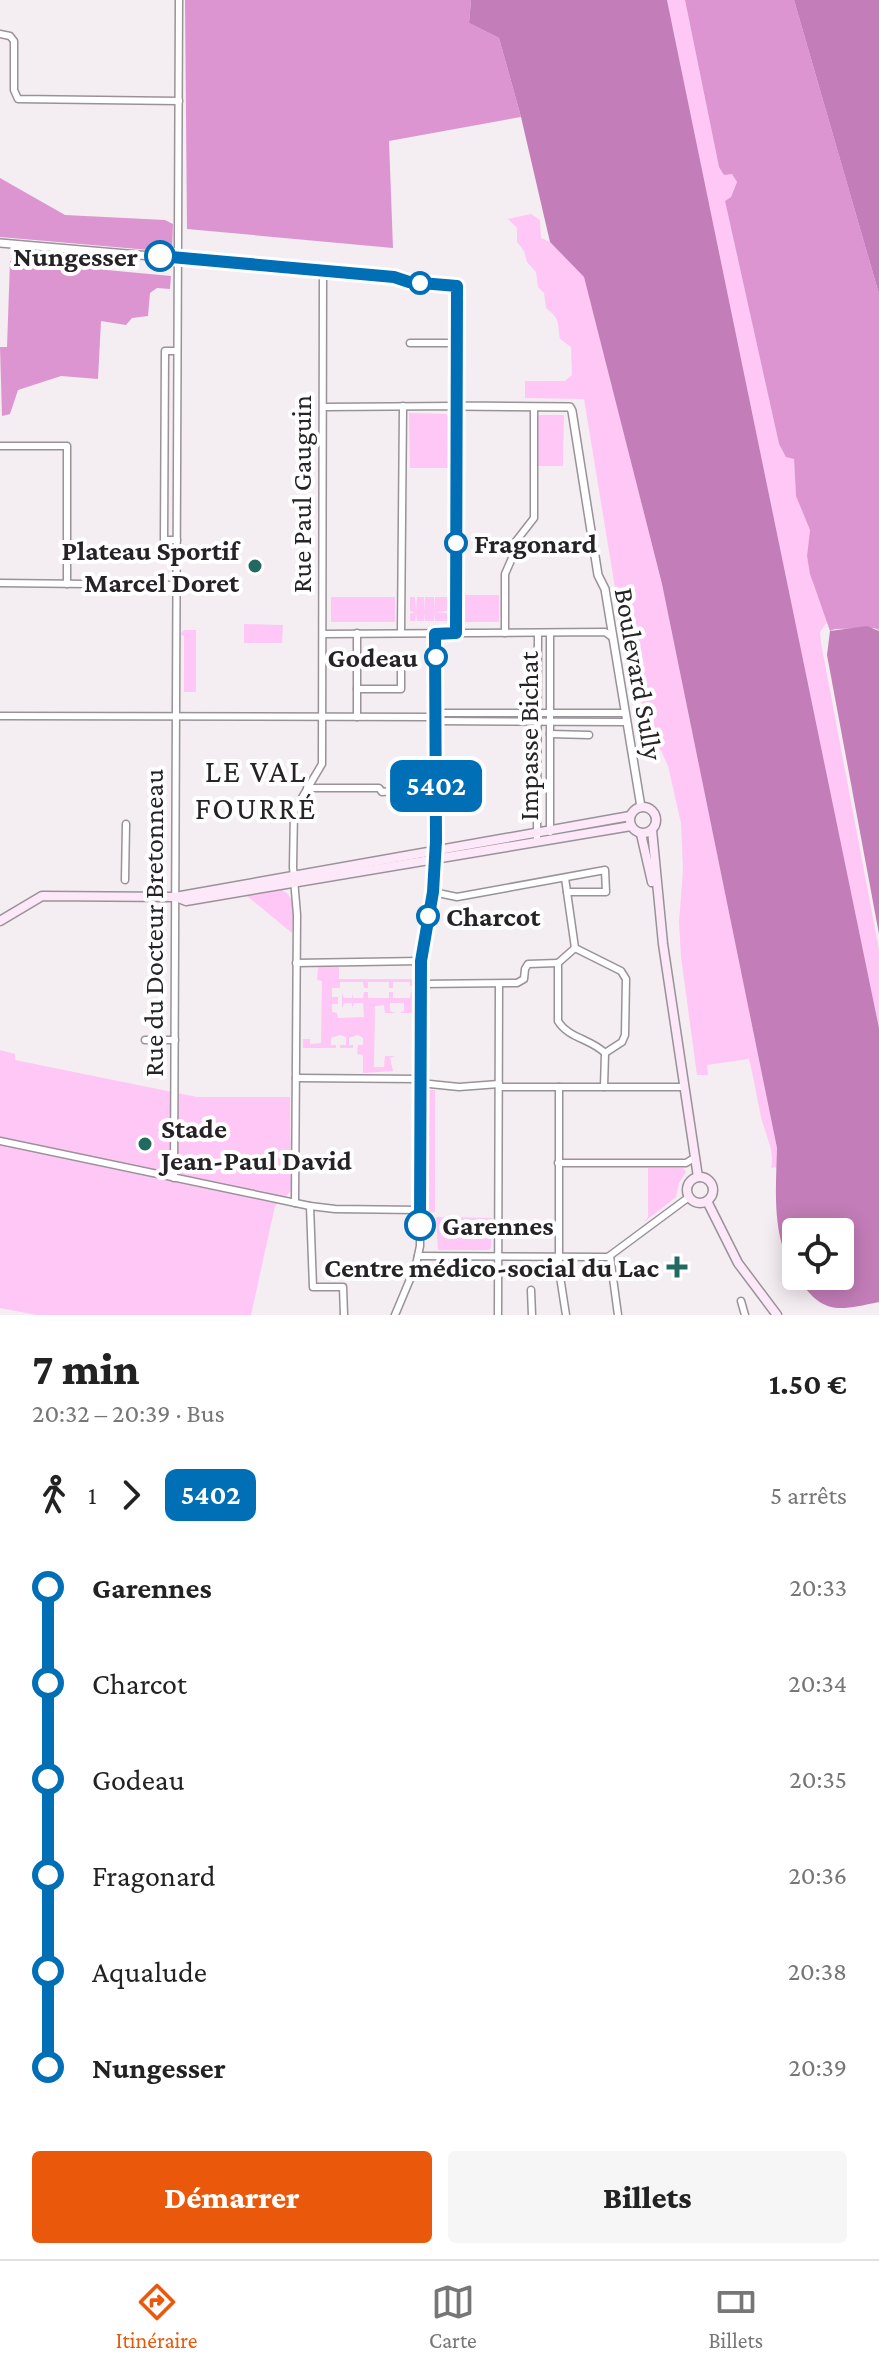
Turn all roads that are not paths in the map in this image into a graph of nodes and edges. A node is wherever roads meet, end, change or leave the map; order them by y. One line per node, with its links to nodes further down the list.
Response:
1 (179, 0): 3 (street, Rue du Docteur Bretonneau)
2 (0, 34): 3 (street)
3 (179, 101): 5 (street, Rue du Docteur Bretonneau)
4 (0, 243): 5 (street)
5 (178, 258): 6 (street); 9 (street, Rue du Docteur Bretonneau)
6 (323, 271): 8 (street); 12 (street, Rue Paul Gauguin)
7 (410, 343): 8 (street)
8 (457, 343): 11 (street)
9 (177, 351): 15 (street, Rue du Docteur Bretonneau); 15 (street)
10 (403, 406): 11 (street); 12 (street); 20 (street)
11 (457, 406): 13 (street); 21 (street)
12 (324, 407): 25 (street, Rue Paul Gauguin)
13 (534, 407): 22 (street); 27 (street, Boulevard Sully)
14 (0, 446): 17 (street)
15 (177, 540): 18 (street, Rue du Docteur Bretonneau)
16 (0, 583): 17 (street)
17 (67, 584): 18 (street)
18 (177, 585): 33 (street, Rue du Docteur Bretonneau)
19 (357, 633): 20 (street); 25 (street); 28 (street)
20 (401, 633): 26 (street)
21 (456, 633): 22 (street); 26 (street)
22 (505, 633): 23 (street)
23 (538, 633): 24 (street); 30 (street, Impasse Bichat)
24 (550, 633): 27 (street); 31 (street, Impasse Bichat)
25 (323, 634): 34 (street, Rue Paul Gauguin)
26 (435, 634): 36 (street)
27 (612, 637): 37 (street, Boulevard Sully)
28 (357, 660): 29 (street); 29 (street)
29 (357, 689): 35 (street)
30 (538, 713): 31 (street); 36 (street); 38 (street, Impasse Bichat)
31 (550, 713): 37 (street); 39 (street, Impasse Bichat)
32 (0, 716): 33 (street)
33 (176, 717): 34 (street); 58 (street, Rue du Docteur Bretonneau)
34 (322, 717): 35 (street); 43 (street, Rue Paul Gauguin)
35 (357, 717): 36 (street)
36 (435, 717): 38 (street); 42 (street)
37 (625, 717): 39 (street); 44 (street, Boulevard Sully)
38 (538, 721): 39 (street); 51 (street, Impasse Bichat)
39 (550, 721): 40 (street, Impasse Bichat)
40 (550, 734): 41 (street); 50 (street, Impasse Bichat)
41 (589, 735)
42 (436, 787): 43 (street); 52 (street)
43 (307, 788): 53 (street, Rue Paul Gauguin)
44 (641, 807): 45 (main road); 48 (main road)
45 (630, 816): 47 (main road); 50 (main road)
46 (126, 824): 55 (street)
47 (631, 826): 49 (main road); 50 (main road)
48 (652, 830): 49 (main road); 60 (main road)
49 (641, 834): 60 (main road)
50 (550, 835): 51 (main road)
51 (537, 837): 52 (main road)
52 (435, 855): 53 (main road); 56 (street)
53 (295, 878): 58 (main road); 63 (street, Rue Paul Gauguin)
54 (565, 878): 56 (street); 57 (street); 57 (street)
55 (125, 880)
56 (433, 892): 62 (street)
57 (567, 892): 61 (street)
58 (175, 897): 59 (main road); 68 (street, Rue du Docteur Bretonneau)
59 (0, 921)
60 (661, 926): 75 (main road)
61 (575, 948): 64 (street); 69 (street)
62 (421, 961): 63 (street); 65 (street)
63 (296, 963): 70 (street, Rue Paul Gauguin)
64 (558, 963): 66 (street); 69 (street)
65 (420, 984): 66 (street); 71 (street)
66 (499, 984): 72 (street)
67 (145, 1040): 68 (street)
68 (175, 1040): 80 (street, Rue du Docteur Bretonneau)
69 (605, 1053): 74 (street)
70 (296, 1078): 71 (street); 83 (street, Rue Paul Gauguin)
71 (420, 1081): 72 (street); 85 (street)
72 (499, 1085): 73 (street); 88 (street)
73 (559, 1087): 74 (street); 78 (street)
74 (604, 1087): 75 (street)
75 (685, 1087): 77 (main road)
76 (0, 1141): 80 (street)
77 (694, 1158): 78 (street); 79 (main road)
78 (558, 1163): 89 (street)
79 (698, 1177): 81 (main road); 82 (main road)
80 (174, 1178): 83 (street)
81 (689, 1197): 82 (main road); 87 (street)
82 (707, 1201): 99 (main road)
83 (295, 1203): 84 (street)
84 (310, 1206): 85 (street); 92 (street)
85 (420, 1210): 86 (street)
86 (418, 1256): 88 (street); 93 (street)
87 (610, 1256): 89 (street); 97 (street)
88 (499, 1258): 89 (street); 94 (street)
89 (559, 1258): 96 (street)
90 (531, 1290): 95 (street)
91 (741, 1301): 98 (street)
92 (344, 1315)
93 (395, 1315)
94 (498, 1315)
95 (532, 1315)
96 (566, 1315)
97 (618, 1315)
98 (745, 1315)
99 (777, 1315)

